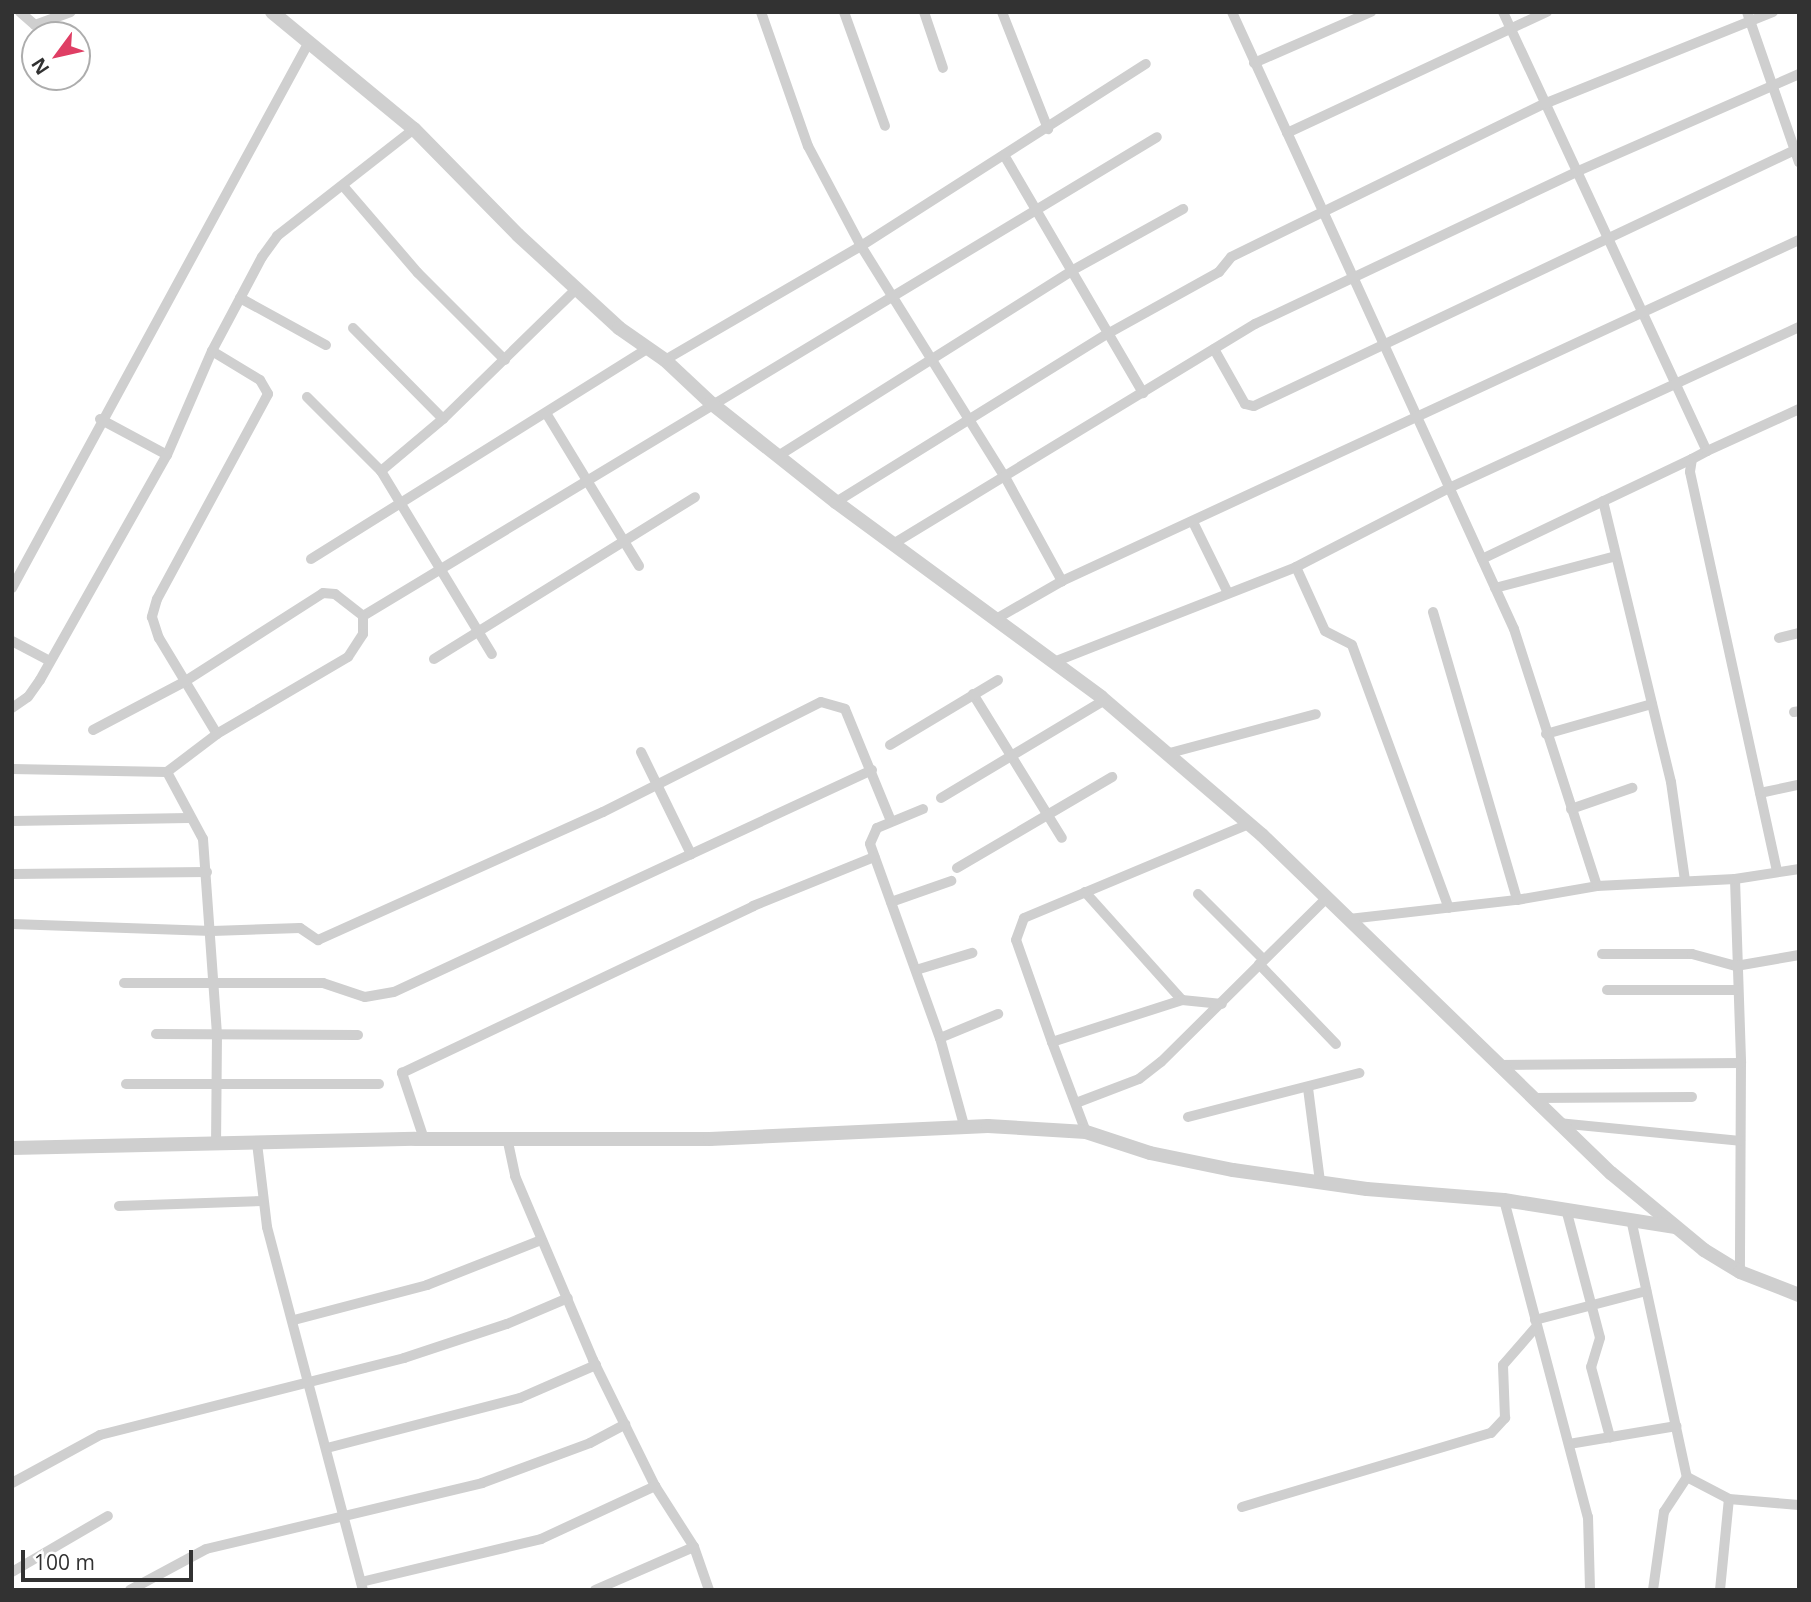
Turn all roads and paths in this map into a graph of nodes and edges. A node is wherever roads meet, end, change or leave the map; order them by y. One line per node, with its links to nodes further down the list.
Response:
1 (20, 12): 2 (street)
2 (71, 12)
3 (272, 12): 15 (street)
4 (761, 12): 37 (street)
5 (844, 12): 22 (street)
6 (924, 12): 18 (street)
7 (1002, 12): 24 (street)
8 (1232, 12): 17 (street)
9 (1371, 12): 17 (street)
10 (1503, 12): 14 (street)
11 (1547, 12): 14 (street)
12 (1773, 12): 13 (street)
13 (1748, 16): 20 (street); 21 (street)
14 (1511, 29): 21 (street); 25 (street)
15 (309, 42): 23 (street); 62 (street)
16 (1146, 64): 24 (street)
17 (1254, 64): 25 (street)
18 (943, 68)
19 (1799, 74): 20 (street)
20 (1774, 82): 27 (street); 30 (street)
21 (1544, 104): 30 (street); 34 (street)
22 (885, 126)
23 (414, 128): 31 (street); 40 (street)
24 (1048, 129): 28 (street)
25 (1287, 133): 34 (street)
26 (1157, 137): 32 (street)
27 (1797, 149): 29 (street); 35 (street)
28 (1004, 155): 32 (street); 37 (street)
29 (1799, 162)
30 (1576, 172): 35 (street); 39 (street)
31 (344, 187): 42 (street); 52 (street)
32 (1038, 207): 38 (street); 41 (street)
33 (1183, 209): 38 (street)
34 (1321, 212): 39 (street); 46 (street)
35 (1610, 240): 43 (street); 48 (street)
36 (1799, 240): 43 (street)
37 (861, 246): 41 (street); 53 (street)
38 (1073, 270): 46 (street); 54 (street)
39 (1356, 279): 48 (street); 50 (street)
40 (576, 289): 49 (street); 52 (street)
41 (894, 297): 54 (street); 58 (street)
42 (240, 298): 47 (street); 51 (street)
43 (1643, 311): 55 (street); 61 (street)
44 (1799, 327): 55 (street)
45 (352, 328): 63 (street)
46 (1109, 333): 56 (street); 64 (street)
47 (326, 345)
48 (1387, 346): 50 (street); 61 (street)
49 (649, 348): 53 (street); 60 (street)
50 (1214, 349): 56 (street)
51 (212, 351): 66 (street); 102 (street)
52 (505, 360): 63 (street)
53 (665, 360): 58 (street)
54 (932, 360): 64 (street); 67 (street)
55 (1679, 386): 65 (street); 72 (street)
56 (1143, 393): 70 (street)
57 (307, 397): 69 (street)
58 (711, 403): 67 (street); 71 (street)
59 (1798, 412): 65 (street)
60 (546, 413): 71 (street); 76 (street)
61 (1416, 417): 72 (street); 77 (street)
62 (100, 419): 66 (street); 87 (street)
63 (443, 419): 69 (street)
64 (969, 422): 70 (street); 75 (street)
65 (1707, 451): 68 (street)
66 (167, 455): 99 (street)
67 (778, 456): 75 (street)
68 (1692, 459): 74 (street); 122 (street)
69 (382, 471): 76 (street)
70 (1005, 477): 79 (street); 86 (street)
71 (587, 480): 78 (street); 85 (street)
72 (1449, 488): 82 (street); 84 (street)
73 (695, 498): 78 (street)
74 (1603, 501): 80 (street); 82 (street)
75 (836, 502): 79 (street)
76 (398, 505): 81 (street); 85 (street)
77 (1193, 522): 86 (street); 89 (street)
78 (624, 542): 83 (street); 93 (street)
79 (893, 544): 92 (street)
80 (1616, 556): 88 (street); 105 (street)
81 (311, 559)
82 (1482, 559): 88 (street)
83 (639, 566)
84 (1296, 567): 89 (street); 148 (street)
85 (440, 568): 91 (street); 93 (street)
86 (1062, 581): 92 (street)
87 (12, 588)
88 (1495, 588): 110 (street)
89 (1228, 593): 100 (street)
90 (1433, 612): 146 (street)
91 (363, 616): 102 (street); 109 (street)
92 (996, 619): 100 (street)
93 (479, 631): 97 (street); 98 (street)
94 (1799, 633): 95 (street)
95 (1779, 638)
96 (12, 641): 99 (street)
97 (492, 654)
98 (434, 659)
99 (50, 661): 106 (street)
100 (1054, 662): 104 (street)
101 (998, 680): 103 (street)
102 (184, 682): 108 (street); 109 (street)
103 (973, 694): 111 (street); 114 (street)
104 (1105, 700): 113 (street); 114 (street)
105 (1652, 704): 110 (street); 140 (street)
106 (12, 708)
107 (1316, 714): 113 (street)
108 (93, 730)
109 (217, 734): 117 (street)
110 (1546, 734): 125 (street)
111 (890, 744)
112 (641, 752): 119 (street)
113 (1166, 754): 130 (street)
114 (1012, 757): 123 (street); 126 (street)
115 (12, 769): 117 (street)
116 (872, 770): 119 (street); 129 (street); 132 (street)
117 (167, 772): 127 (street)
118 (1112, 777): 126 (street)
119 (658, 785): 132 (street); 151 (street)
120 (1799, 785): 122 (street)
121 (1632, 788): 125 (street)
122 (1759, 793): 137 (street)
123 (941, 798)
124 (923, 809): 129 (street)
125 (1571, 809): 142 (street)
126 (1048, 814): 131 (street); 134 (street)
127 (190, 818): 128 (street); 136 (street)
128 (12, 821)
129 (891, 821): 133 (street)
130 (1249, 824): 143 (street); 145 (street)
131 (1062, 838)
132 (691, 854): 158 (street)
133 (874, 857): 147 (street); 185 (street)
134 (957, 868)
135 (1799, 869): 137 (street)
136 (207, 872): 138 (street); 151 (street)
137 (1777, 872): 139 (street)
138 (12, 874)
139 (1735, 879): 140 (street); 156 (street)
140 (1685, 880): 142 (street)
141 (951, 881): 147 (street)
142 (1597, 886): 146 (street)
143 (1085, 892): 162 (street); 169 (street)
144 (1198, 894): 155 (street)
145 (1326, 899): 149 (street); 155 (street)
146 (1517, 900): 148 (street)
147 (891, 902): 157 (street)
148 (1449, 908): 149 (street)
149 (1349, 919): 172 (street)
150 (12, 924): 151 (street)
151 (212, 931): 158 (street)
152 (972, 953): 157 (street)
153 (1602, 954): 156 (street)
154 (1799, 955): 156 (street)
155 (1261, 961): 163 (street); 170 (street)
156 (1736, 966): 161 (street)
157 (916, 970): 168 (street)
158 (214, 980): 159 (street); 165 (street)
159 (124, 984)
160 (1607, 990): 161 (street)
161 (1736, 990): 171 (street)
162 (1182, 1000): 163 (street); 169 (street)
163 (1222, 1004): 180 (street)
164 (998, 1014): 168 (street)
165 (217, 1033): 166 (street); 167 (street); 174 (street)
166 (156, 1034)
167 (358, 1035)
168 (940, 1038): 183 (street)
169 (1052, 1042): 180 (street)
170 (1336, 1044)
171 (1741, 1063): 172 (street); 186 (street)
172 (1498, 1065): 179 (street)
173 (1359, 1073): 177 (street)
174 (219, 1083): 175 (street); 176 (street); 189 (street)
175 (126, 1084)
176 (379, 1084)
177 (1308, 1088): 181 (street); 191 (street)
178 (1692, 1097): 179 (street)
179 (1532, 1098): 182 (street)
180 (1076, 1103): 184 (street)
181 (1188, 1117)
182 (1558, 1123): 186 (street); 197 (street)
183 (964, 1125): 184 (street); 187 (street)
184 (1086, 1132): 191 (street)
185 (424, 1139): 187 (street); 188 (street)
186 (1740, 1140): 199 (street)
187 (508, 1142): 198 (street)
188 (257, 1143): 189 (street); 193 (street)
189 (216, 1144): 190 (street)
190 (12, 1148)
191 (1320, 1182): 192 (street)
192 (1504, 1200): 195 (street); 205 (street)
193 (263, 1201): 194 (street); 204 (street)
194 (119, 1206)
195 (1566, 1209): 196 (street); 203 (street)
196 (1631, 1219): 197 (street); 200 (street)
197 (1676, 1227): 199 (street)
198 (541, 1240): 202 (street); 204 (street)
199 (1740, 1272): 201 (street)
200 (1646, 1291): 203 (street); 209 (street)
201 (1799, 1296)
202 (568, 1297): 206 (street); 207 (street)
203 (1588, 1306): 205 (street); 210 (street)
204 (294, 1320): 207 (street)
205 (1535, 1324): 211 (street); 218 (street)
206 (596, 1364): 208 (street); 212 (street)
207 (312, 1384): 212 (street); 214 (street)
208 (625, 1424): 215 (street); 219 (street)
209 (1676, 1426): 210 (street); 213 (street)
210 (1610, 1437): 211 (street)
211 (1569, 1444): 227 (street)
212 (327, 1448): 219 (street)
213 (1687, 1477): 216 (street); 228 (street)
214 (12, 1483)
215 (655, 1486): 221 (street); 223 (street)
216 (1730, 1499): 217 (street); 229 (street)
217 (1799, 1506)
218 (1242, 1507)
219 (344, 1514): 223 (street); 224 (street)
220 (108, 1516): 222 (street)
221 (694, 1547): 225 (street); 226 (street)
222 (12, 1573)
223 (362, 1586)
224 (130, 1590)
225 (595, 1590)
226 (709, 1590)
227 (1590, 1590)
228 (1653, 1590)
229 (1720, 1590)

